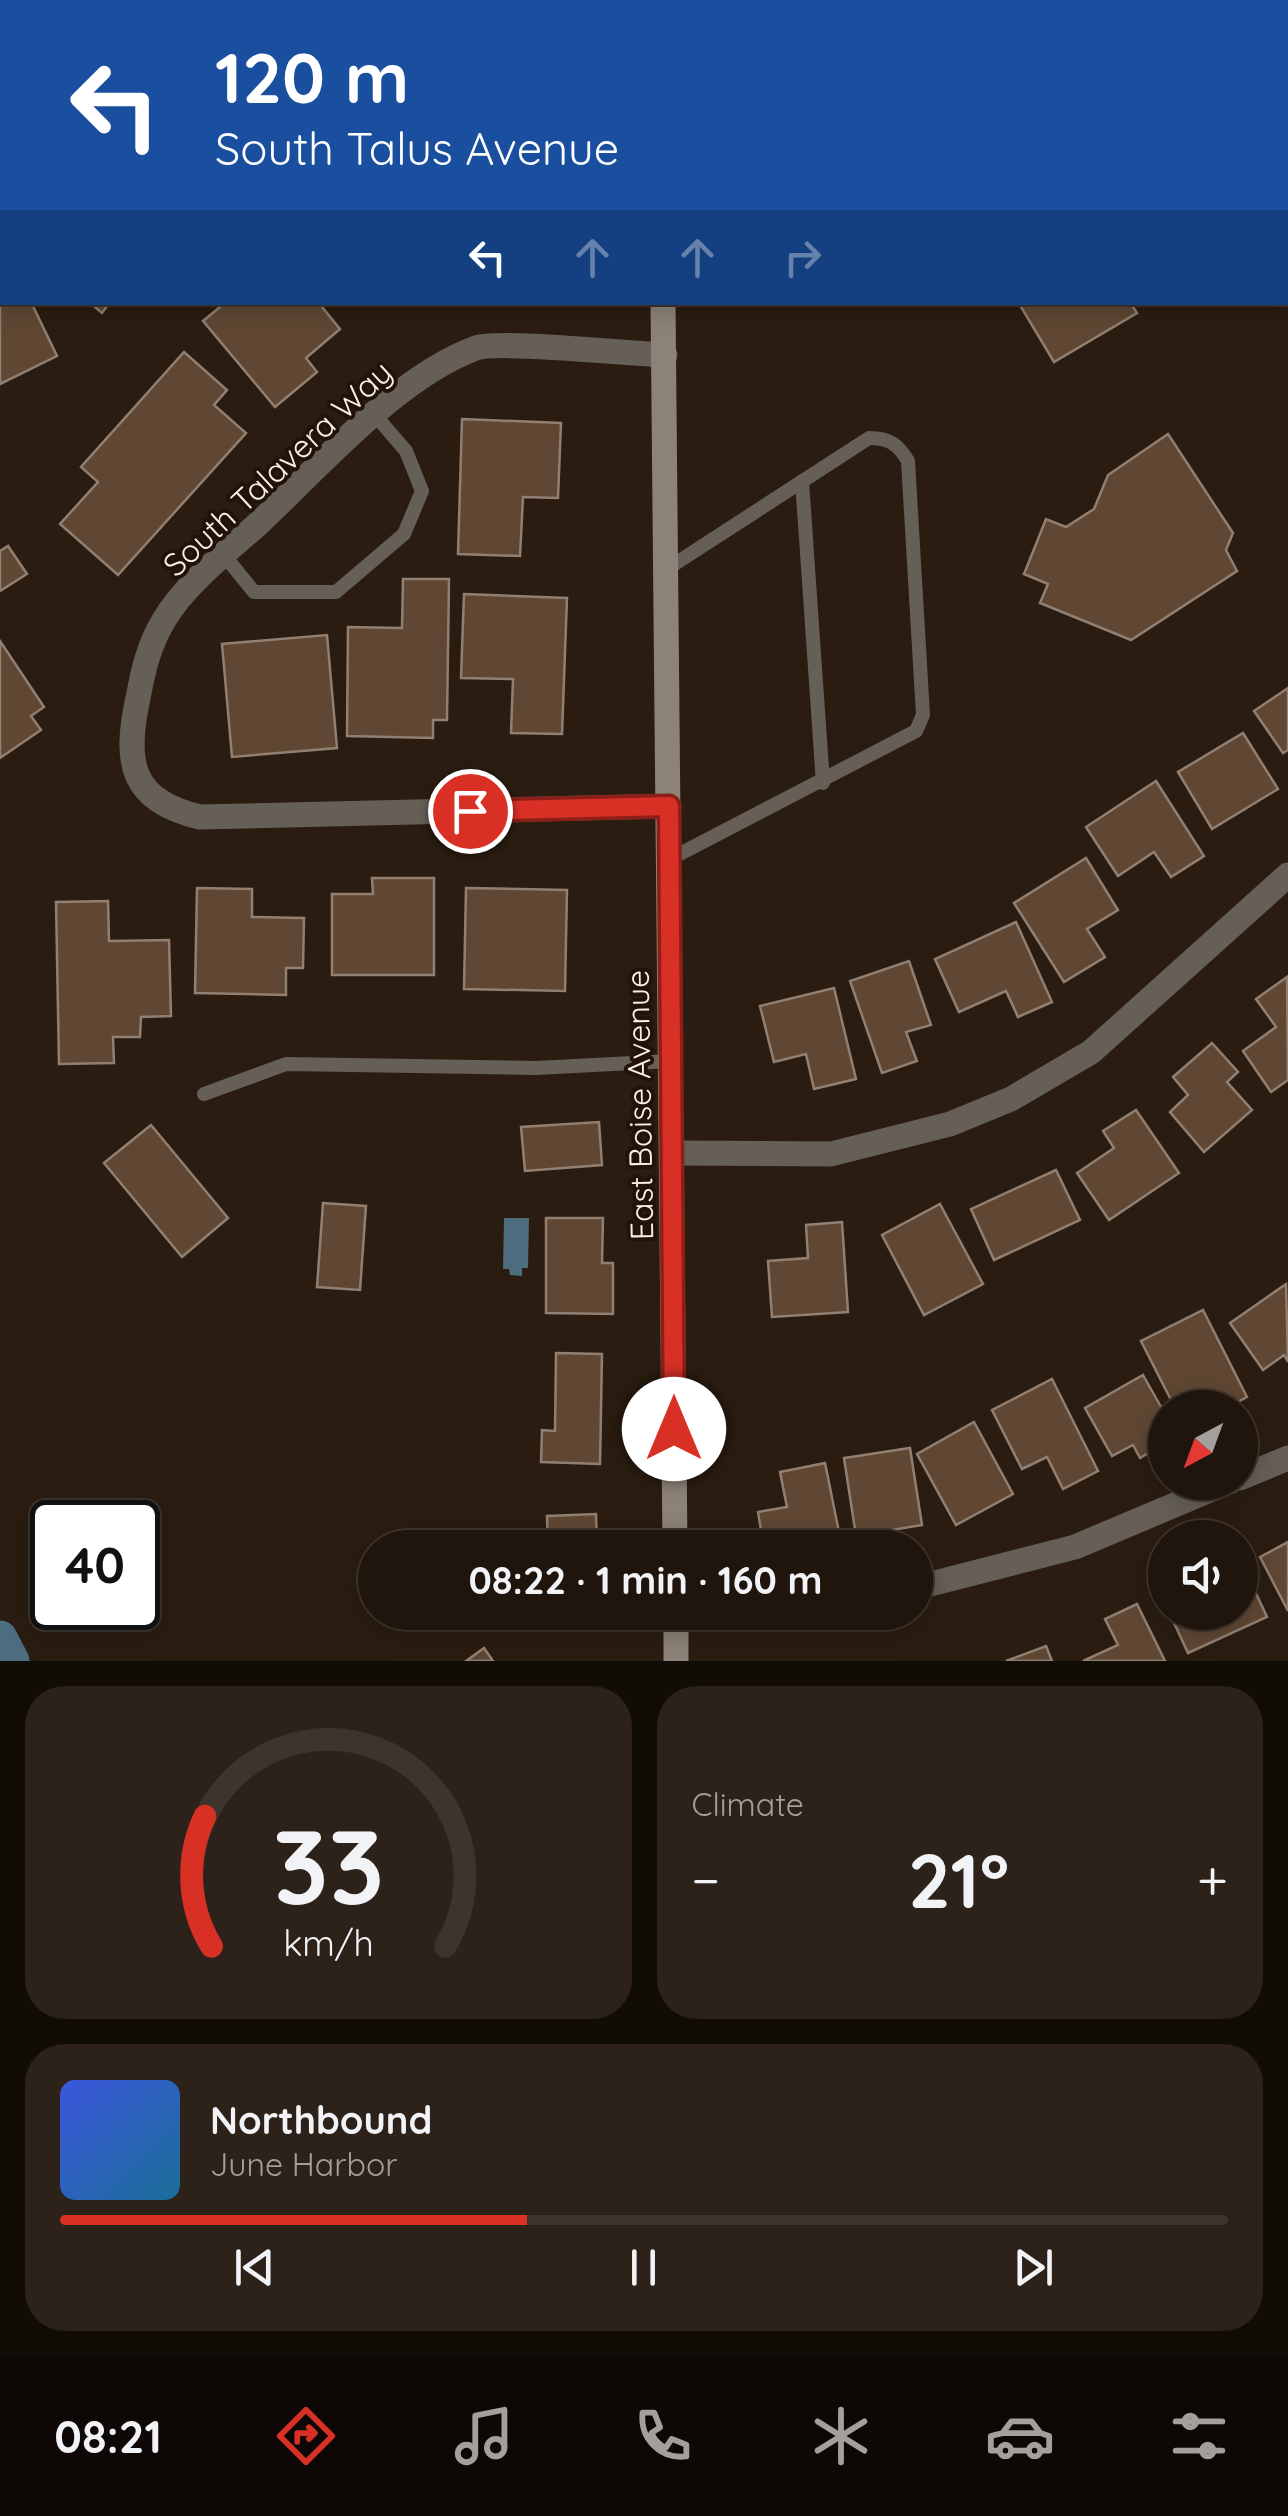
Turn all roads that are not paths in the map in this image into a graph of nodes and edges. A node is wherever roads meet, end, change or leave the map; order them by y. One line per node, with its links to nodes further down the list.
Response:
1 (663, 305): 2 (street, East Boise Avenue)
2 (665, 355): 3 (street, South Talavera Way); 6 (street, East Boise Avenue)
3 (375, 415): 5 (street, South Talavera Way); 5 (lane)
4 (802, 481): 6 (lane); 7 (lane); 7 (lane)
5 (224, 555): 8 (street, South Talavera Way)
6 (667, 569): 8 (street, East Boise Avenue)
7 (822, 783): 9 (lane)
8 (669, 806): 9 (street, East Boise Avenue)
9 (670, 859): 11 (street, East Boise Avenue)
10 (1288, 876): 13 (street)
11 (672, 1061): 12 (lane); 13 (street, East Boise Avenue)
12 (204, 1094)
13 (673, 1153): 17 (street, East Boise Avenue)
14 (1288, 1458): 15 (street)
15 (1258, 1470)
16 (1186, 1500): 18 (street)
17 (676, 1530)
18 (933, 1583)
19 (676, 1630): 20 (street)
20 (676, 1661)

